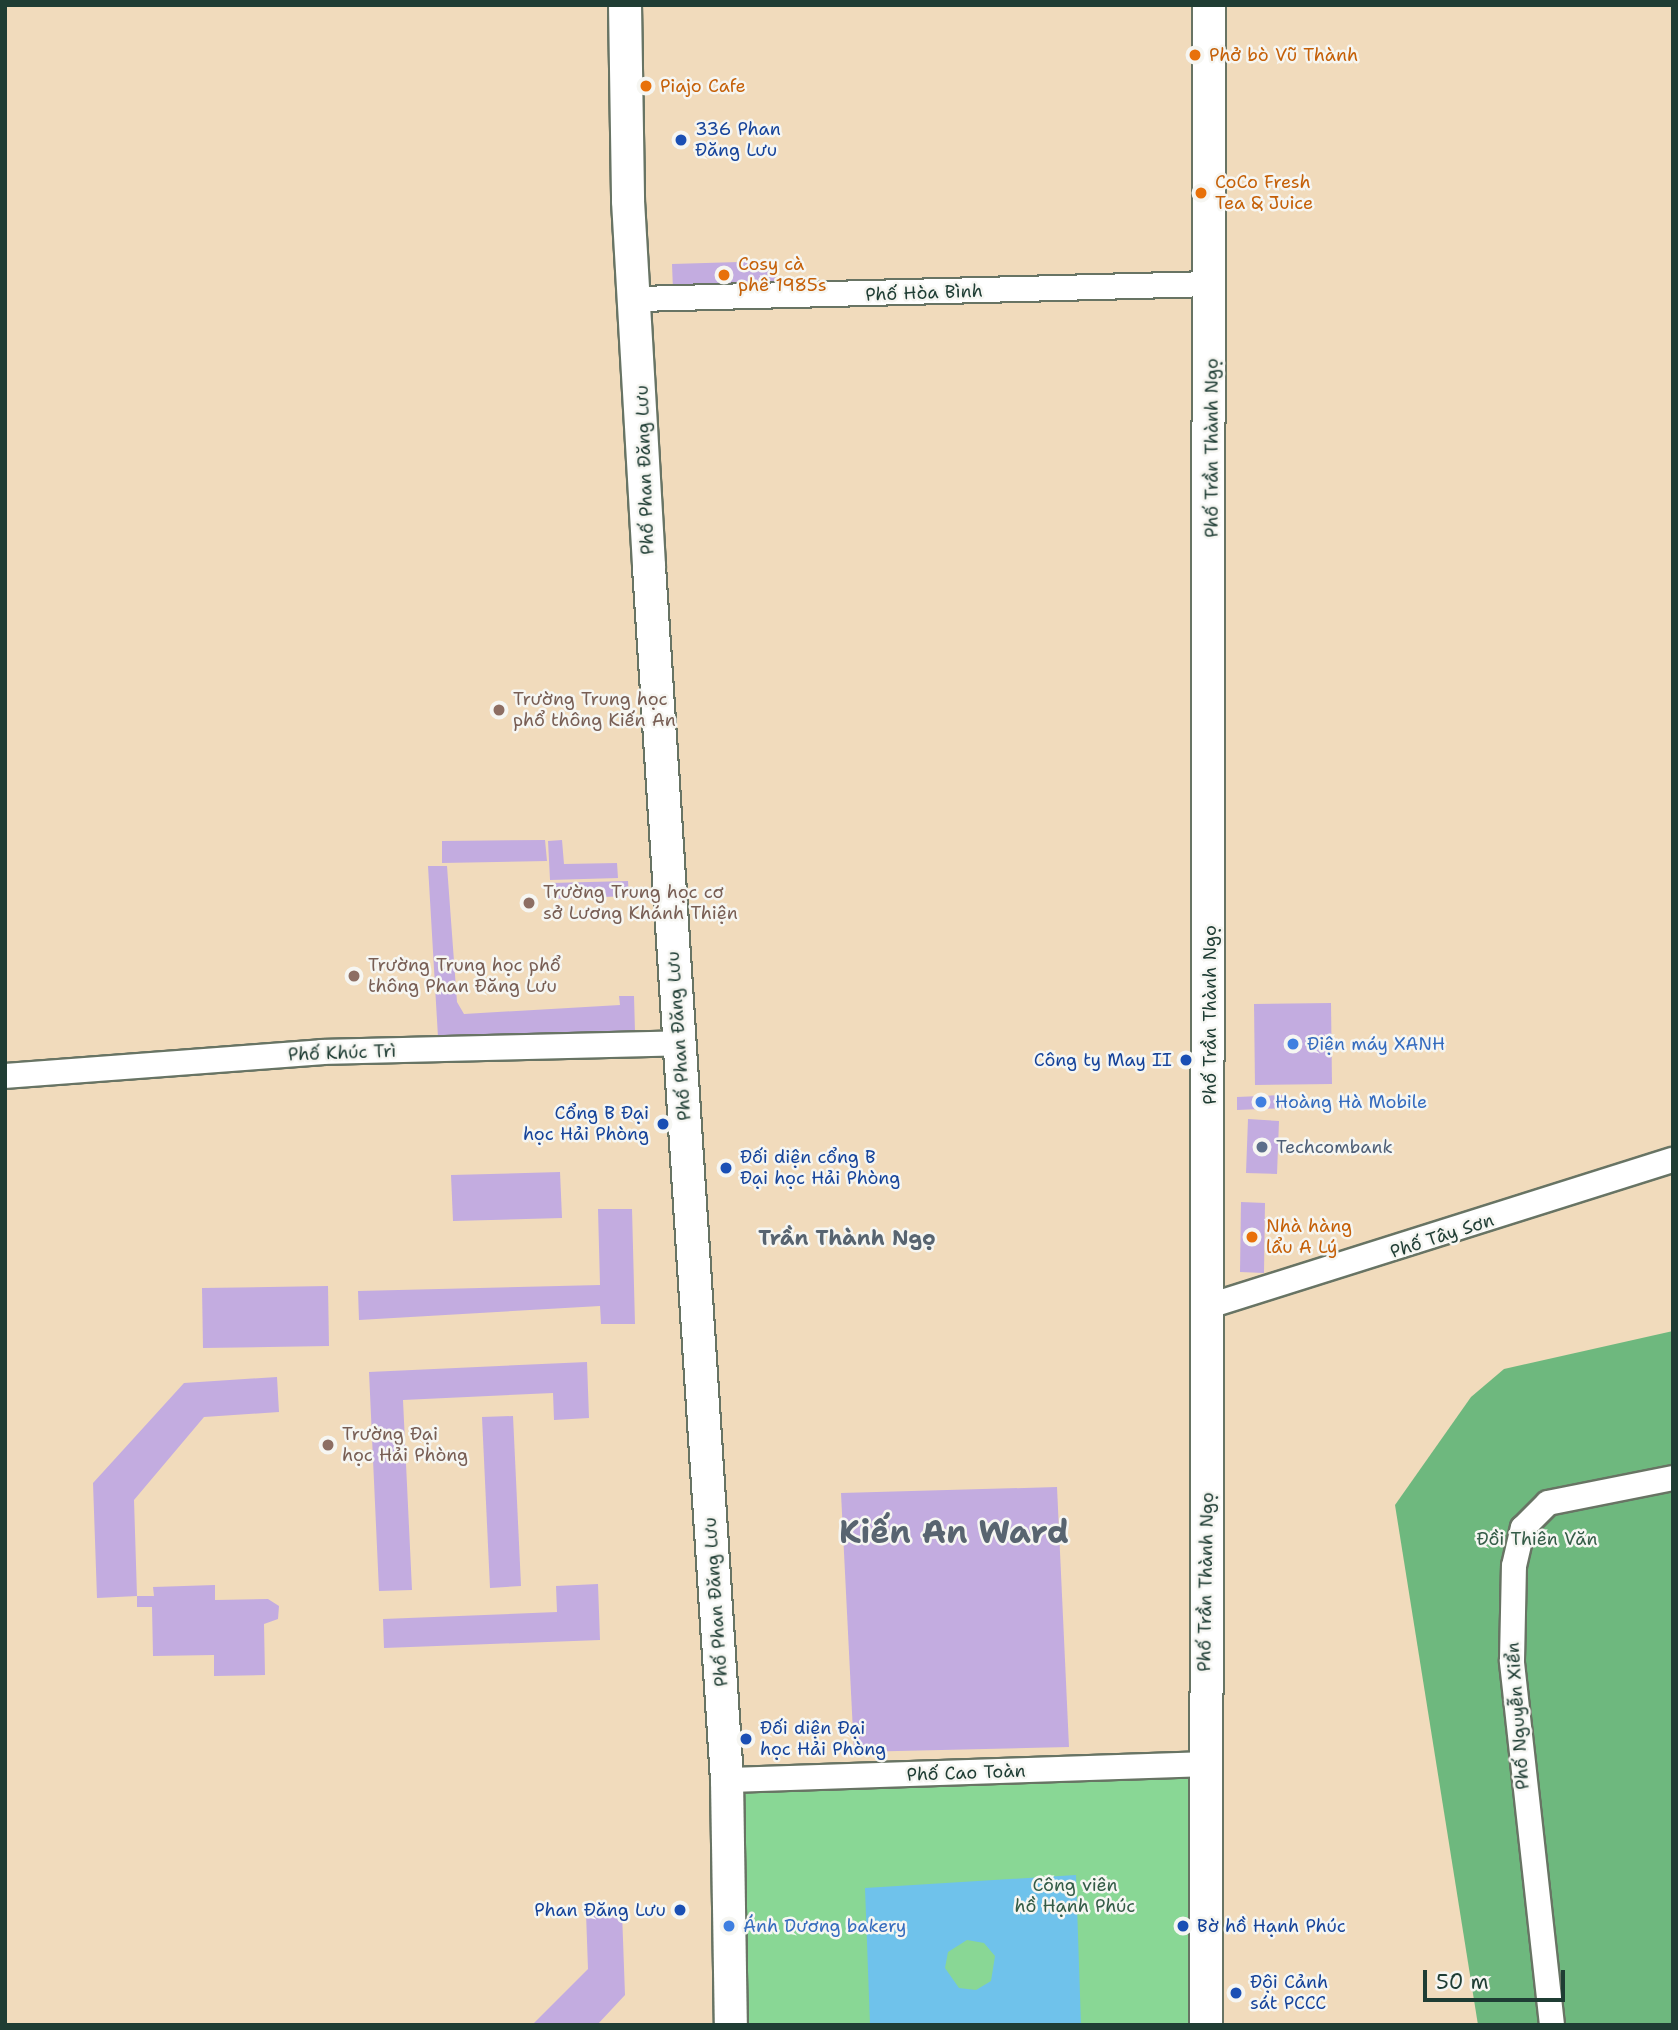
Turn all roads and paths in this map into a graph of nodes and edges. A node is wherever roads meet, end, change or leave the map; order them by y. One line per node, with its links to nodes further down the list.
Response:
1 (625, 5): 4 (main road, Phố Phan Đăng Lưu)
2 (1209, 5): 3 (main road, Phố Trần Thành Ngọ)
3 (1210, 284): 4 (street, Phố Hòa Bình); 8 (main road, Phố Trần Thành Ngọ)
4 (638, 299): 5 (main road, Phố Phan Đăng Lưu)
5 (680, 1043): 6 (street, Phố Khúc Trì); 11 (main road, Phố Phan Đăng Lưu)
6 (5, 1076)
7 (1673, 1160): 8 (street, Phố Tây Sơn)
8 (1209, 1306): 10 (main road, Phố Trần Thành Ngọ)
9 (1673, 1478): 14 (street, Phố Nguyễn Xiển)
10 (1204, 1764): 11 (street, Phố Cao Toàn); 13 (main road, Phố Trần Thành Ngọ)
11 (727, 1780): 12 (main road, Phố Phan Đăng Lưu)
12 (731, 2025)
13 (1206, 2025)
14 (1552, 2025)

